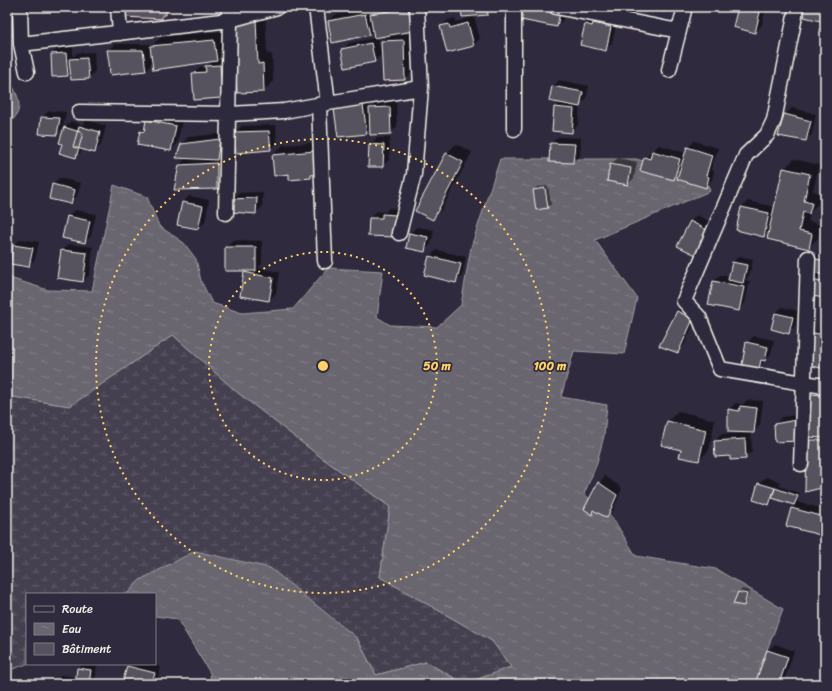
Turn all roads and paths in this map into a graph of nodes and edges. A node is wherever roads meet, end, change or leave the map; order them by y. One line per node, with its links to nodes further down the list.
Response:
1 (20, 7): 13 (street)
2 (118, 7): 12 (street)
3 (277, 7): 10 (street)
4 (316, 7): 17 (street)
5 (417, 7): 16 (street)
6 (514, 7): 20 (street)
7 (556, 7): 11 (street)
8 (685, 7): 11 (street)
9 (796, 7): 25 (street)
10 (229, 14): 12 (street); 19 (street)
11 (679, 31): 14 (street)
12 (120, 33): 13 (street)
13 (21, 44): 15 (street)
14 (669, 70)
15 (26, 72)
16 (421, 88): 17 (street); 22 (street)
17 (323, 104): 19 (street); 24 (street)
18 (79, 112): 19 (street)
19 (228, 114): 21 (street)
20 (514, 129)
21 (226, 213)
22 (399, 233)
23 (808, 258): 25 (street)
24 (325, 261)
25 (803, 383): 26 (street); 27 (street)
26 (825, 386)
27 (801, 464)

